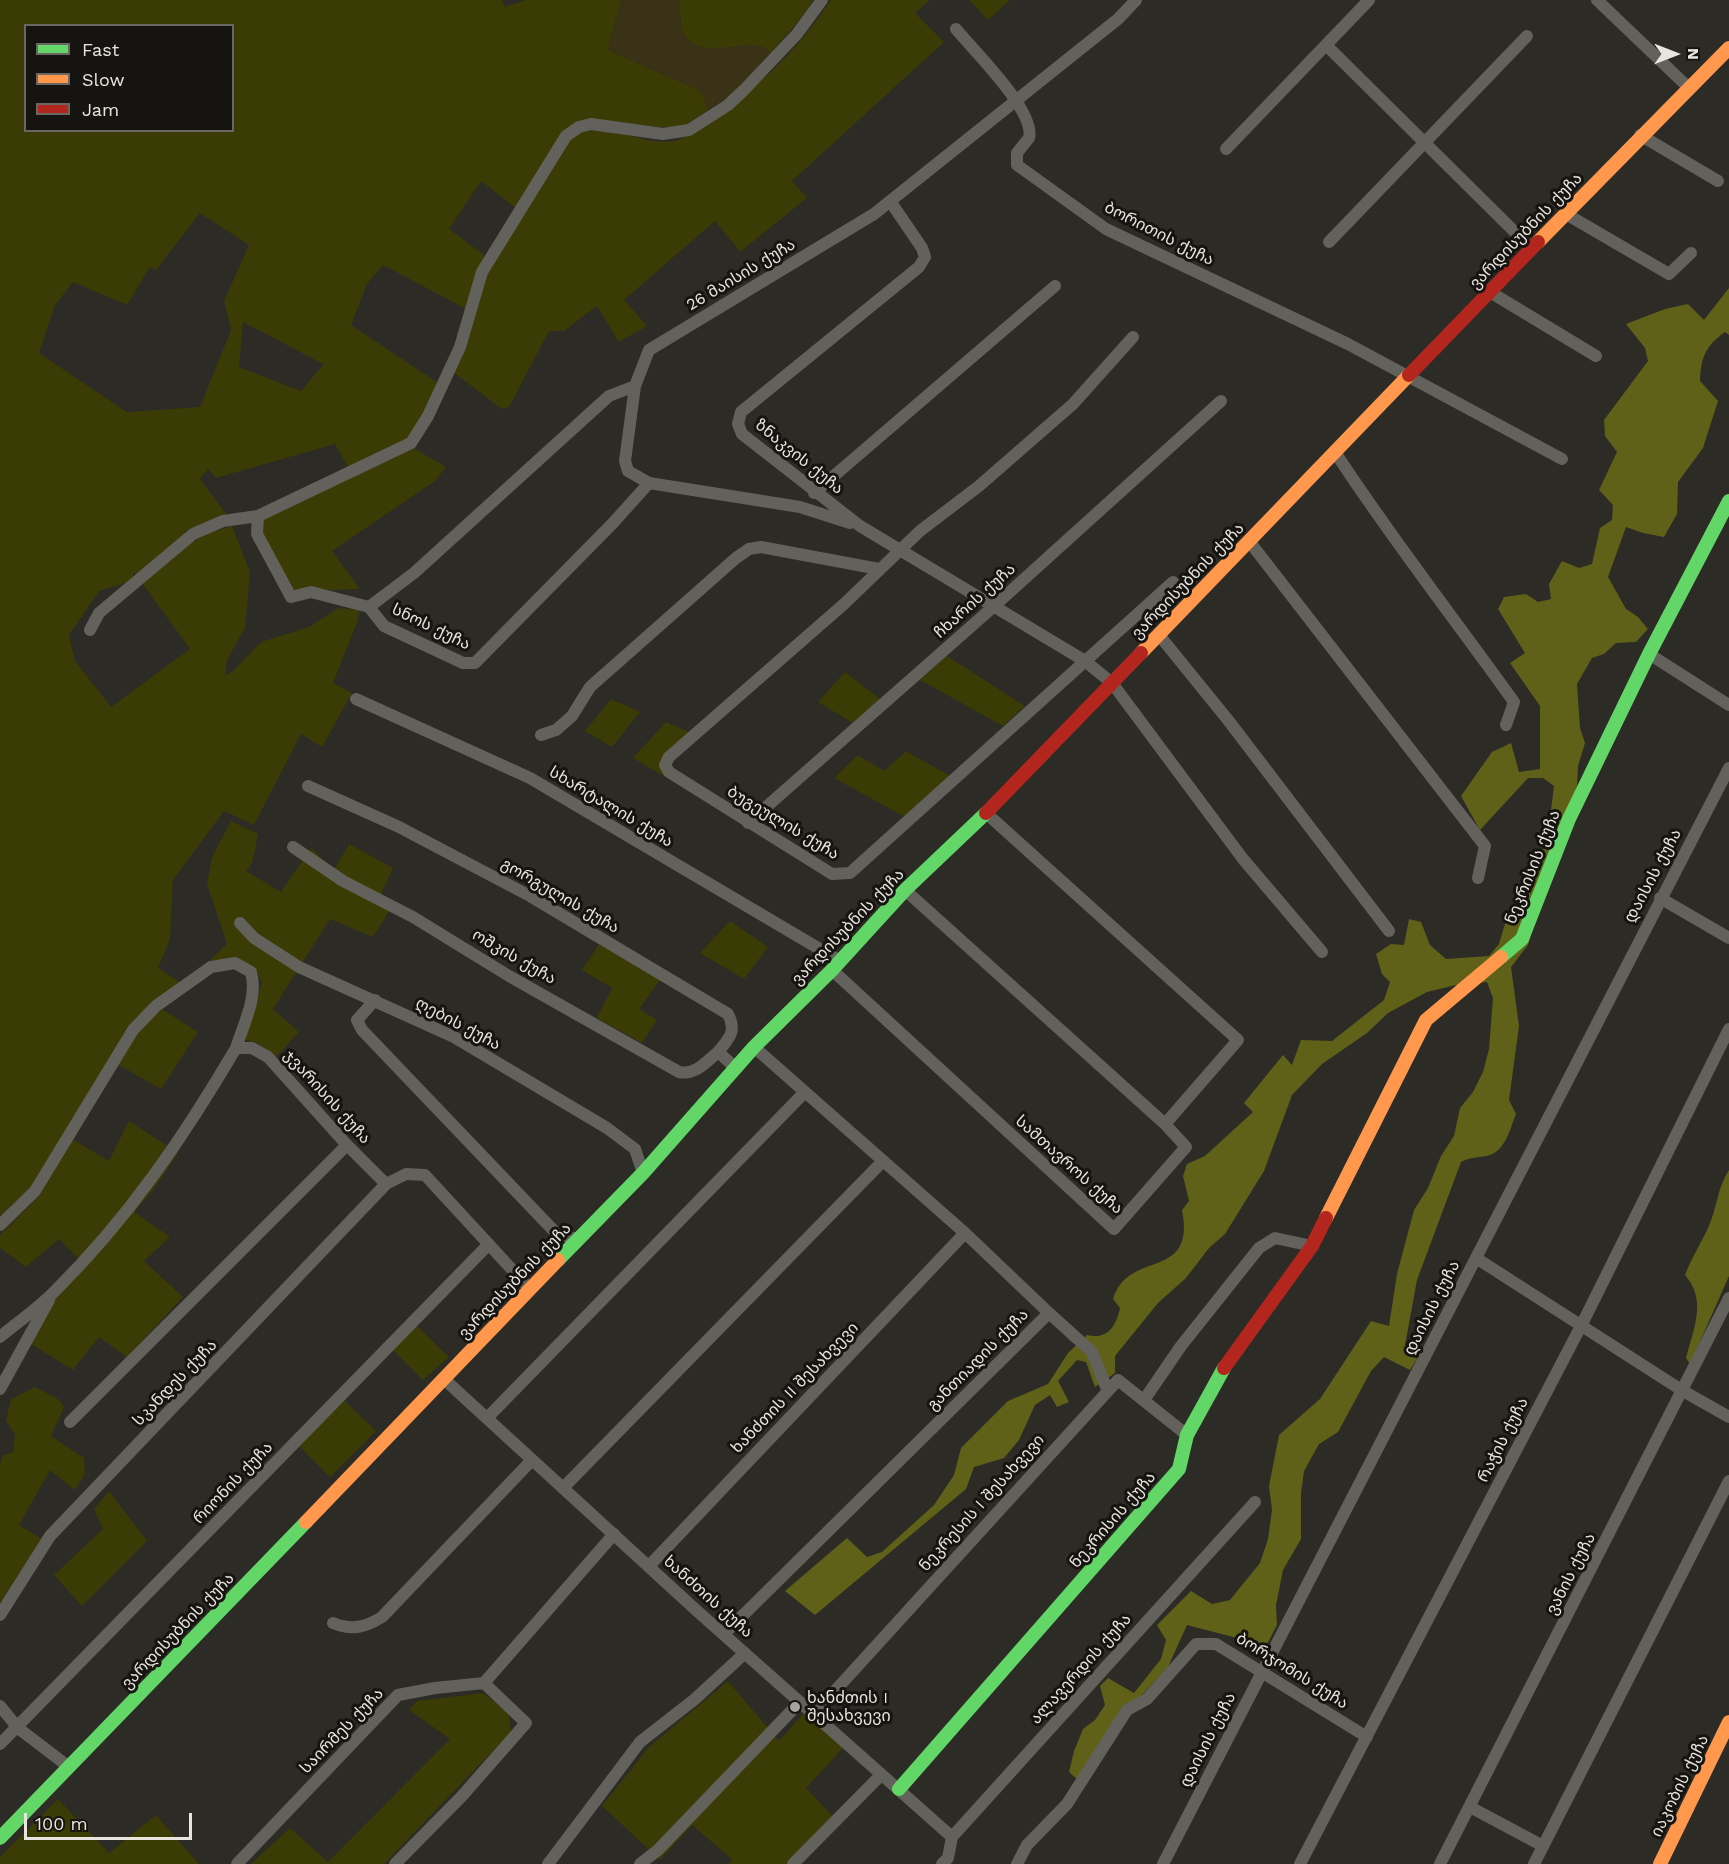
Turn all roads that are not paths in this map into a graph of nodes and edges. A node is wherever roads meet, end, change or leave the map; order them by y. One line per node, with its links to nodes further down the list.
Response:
1 (822, 0): 32 (street)
2 (1136, 0): 10 (street, 26 მაისის ქუჩა)
3 (1369, 0): 7 (street)
4 (1597, 0): 9 (street)
5 (956, 29): 10 (street, ბორითის ქუჩა)
6 (1527, 36): 12 (street)
7 (1327, 46): 12 (street); 13 (street)
8 (1726, 56): 9 (street, ვარდისუბნის ქუჩა)
9 (1689, 88): 11 (street, ვარდისუბნის ქუჩა)
10 (1016, 100): 15 (street, 26 მაისის ქუჩა); 24 (street, ბორითის ქუჩა)
11 (1641, 135): 14 (street); 16 (street, ვარდისუბნის ქუჩა)
12 (1424, 143): 17 (street); 18 (street)
13 (1226, 149)
14 (1718, 181)
15 (890, 201): 25 (street, 26 მაისის ქუჩა); 30 (street, ზნაკვის ქუჩა)
16 (1566, 214): 18 (street, ვარდისუბნის ქუჩა); 19 (street)
17 (1329, 242)
18 (1532, 249): 21 (street, ვარდისუბნის ქუჩა)
19 (1691, 254)
20 (1055, 286): 30 (street)
21 (1490, 292): 23 (street); 24 (street, ვარდისუბნის ქუჩა)
22 (1133, 336): 35 (street, ბუგეულის ქუჩა)
23 (1596, 356)
24 (1411, 376): 27 (street, ვარდისუბნის ქუჩა); 28 (street)
25 (635, 386): 29 (street, 26 მაისის ქუჩა); 38 (street, სნოს ქუჩა)
26 (1221, 401): 39 (street, ჩხარის ქუჩა)
27 (1335, 452): 34 (street, ვარდისუბნის ქუჩა); 47 (street)
28 (1562, 459)
29 (649, 483): 33 (street, 26 მაისის ქუჩა); 38 (street, სნოს ქუჩა)
30 (814, 493): 33 (street, ზნაკვის ქუჩა)
31 (1729, 501): 42 (street, ნეკრისის ქუჩა)
32 (258, 516): 38 (street); 40 (street)
33 (860, 526): 35 (street, ზნაკვის ქუჩა)
34 (1249, 541): 41 (street, ვარდისუბნის ქუჩა); 54 (street)
35 (899, 551): 36 (street, ბუგეულის ქუჩა); 39 (street, ზნაკვის ქუჩა)
36 (879, 569): 48 (street); 52 (street, ბუგეულის ქუჩა)
37 (1173, 582): 43 (street, ბუგეულის ქუჩა)
38 (369, 607)
39 (992, 608): 43 (street, ზნაკვის ქუჩა); 52 (street, ჩხარის ქუჩა)
40 (90, 630)
41 (1160, 635): 44 (street, ვარდისუბნის ქუჩა); 58 (street)
42 (1649, 654): 46 (street); 78 (street, ნეკრისის ქუჩა)
43 (1085, 661): 44 (street, ზნაკვის ქუჩა); 52 (street, ბუგეულის ქუჩა)
44 (1113, 683): 51 (street, ვარდისუბნის ქუჩა); 60 (street, ზნაკვის ქუჩა)
45 (356, 699): 61 (street, სხარტალის ქუჩა)
46 (1729, 705)
47 (1506, 725)
48 (541, 735)
49 (1729, 768): 56 (street, დაისის ქუჩა)
50 (308, 786): 66 (street, გორგულის ქუჩა)
51 (986, 813): 55 (street, ვარდისუბნის ქუჩა); 69 (street)
52 (748, 823)
53 (293, 847): 66 (street, ოშკის ქუჩა)
54 (1478, 878)
55 (905, 890): 61 (street, ვარდისუბნის ქუჩა); 69 (street)
56 (1660, 898): 59 (street); 79 (street, დაისის ქუჩა)
57 (240, 923): 62 (street, ღების ქუჩა)
58 (1389, 931)
59 (1729, 938)
60 (1322, 952)
61 (836, 965): 64 (street, ვარდისუბნის ქუჩა); 69 (street, სამთავროს ქუჩა)
62 (375, 1000): 72 (street, ღების ქუჩა); 76 (street)
63 (1729, 1029): 84 (street, რაჭის ქუჩა)
64 (754, 1047): 67 (street, ვარდისუბნის ქუჩა); 68 (street, განთიადის ქუჩა)
65 (236, 1048): 70 (street, ჯვარისის ქუჩა); 74 (street); 81 (street)
66 (718, 1052): 67 (street)
67 (736, 1068): 72 (street, ვარდისუბნის ქუჩა)
68 (804, 1093): 71 (street, განთიადის ქუჩა); 92 (street)
69 (1164, 1124)
70 (347, 1145): 73 (street, ჯვარისის ქუჩა); 93 (street)
71 (882, 1162): 75 (street, განთიადის ქუჩა); 97 (street)
72 (643, 1173): 76 (street, ვარდისუბნის ქუჩა)
73 (386, 1184): 77 (street); 101 (street, სკანდეს ქუჩა)
74 (0, 1225)
75 (965, 1233): 83 (street, განთიადის ქუჩა); 100 (street, ხანძთის II შესახვევი)
76 (577, 1239): 80 (street, ვარდისუბნის ქუჩა)
77 (489, 1244): 80 (street); 111 (street, რიონის ქუჩა)
78 (1312, 1246): 90 (street); 94 (street, ნეკრისის ქუჩა)
79 (1476, 1258): 84 (street); 105 (street, დაისის ქუჩა)
80 (529, 1288): 86 (street, ვარდისუბნის ქუჩა)
81 (53, 1294): 85 (street); 87 (street)
82 (1729, 1298): 89 (street, ვანის ქუჩა)
83 (1049, 1313): 88 (street); 103 (street, განთიადის ქუჩა)
84 (1581, 1326): 89 (street); 112 (street, რაჭის ქუჩა)
85 (0, 1337)
86 (444, 1379): 92 (street, ხანძთის ქუჩა); 114 (street, ვარდისუბნის ქუჩა)
87 (0, 1389)
88 (1107, 1389): 90 (street); 109 (street, ნეკრესის I შესახვევი)
89 (1683, 1391): 91 (street); 117 (street, ვანის ქუჩა)
90 (1144, 1400): 94 (street)
91 (1729, 1417)
92 (487, 1418): 95 (street, ხანძთის ქუჩა)
93 (70, 1422)
94 (1187, 1435): 116 (street, ნეკრისის ქუჩა)
95 (532, 1460): 97 (street, ხანძთის ქუჩა); 102 (street)
96 (1729, 1481): 120 (street)
97 (563, 1488): 99 (street, ხანძთის ქუჩა)
98 (1255, 1502): 118 (street, ალავერდის ქუჩა)
99 (614, 1534): 100 (street, ხანძთის ქუჩა); 106 (street)
100 (649, 1566): 103 (street, ხანძთის ქუჩა)
101 (0, 1615)
102 (333, 1623)
103 (724, 1634): 104 (street, ხანძთის ქუჩა)
104 (745, 1653): 107 (street, ხანძთის ქუჩა); 123 (street)
105 (1262, 1671): 112 (street, ბორჯომის ქუჩა); 127 (street, ბორჯომის ქუჩა); 128 (street, დაისის ქუჩა)
106 (484, 1683): 121 (street, საირმეს ქუჩა); 122 (street)
107 (800, 1703): 109 (street, ხანძთის ქუჩა); 124 (street)
108 (0, 1706): 111 (street)
109 (813, 1715): 115 (street, ხანძთის ქუჩა)
110 (1729, 1722): 132 (street, იაკობის ქუჩა)
111 (18, 1728): 113 (street, რიონის ქუჩა); 114 (street)
112 (1367, 1737): 129 (street, რაჭის ქუჩა)
113 (0, 1744)
114 (69, 1767): 119 (street, ვარდისუბნის ქუჩა)
115 (880, 1776): 116 (street, ხანძთის ქუჩა); 125 (street)
116 (899, 1789): 118 (street, ხანძთის ქუჩა)
117 (1470, 1807): 120 (street); 130 (street, ვანის ქუჩა)
118 (952, 1837): 126 (street, ალავერდის ქუჩა)
119 (0, 1838)
120 (1543, 1846): 131 (street)
121 (237, 1864)
122 (395, 1864)
123 (548, 1864)
124 (640, 1864)
125 (793, 1864)
126 (942, 1864)
127 (1017, 1864)
128 (1162, 1864)
129 (1300, 1864)
130 (1440, 1864)
131 (1534, 1864)
132 (1660, 1864)

